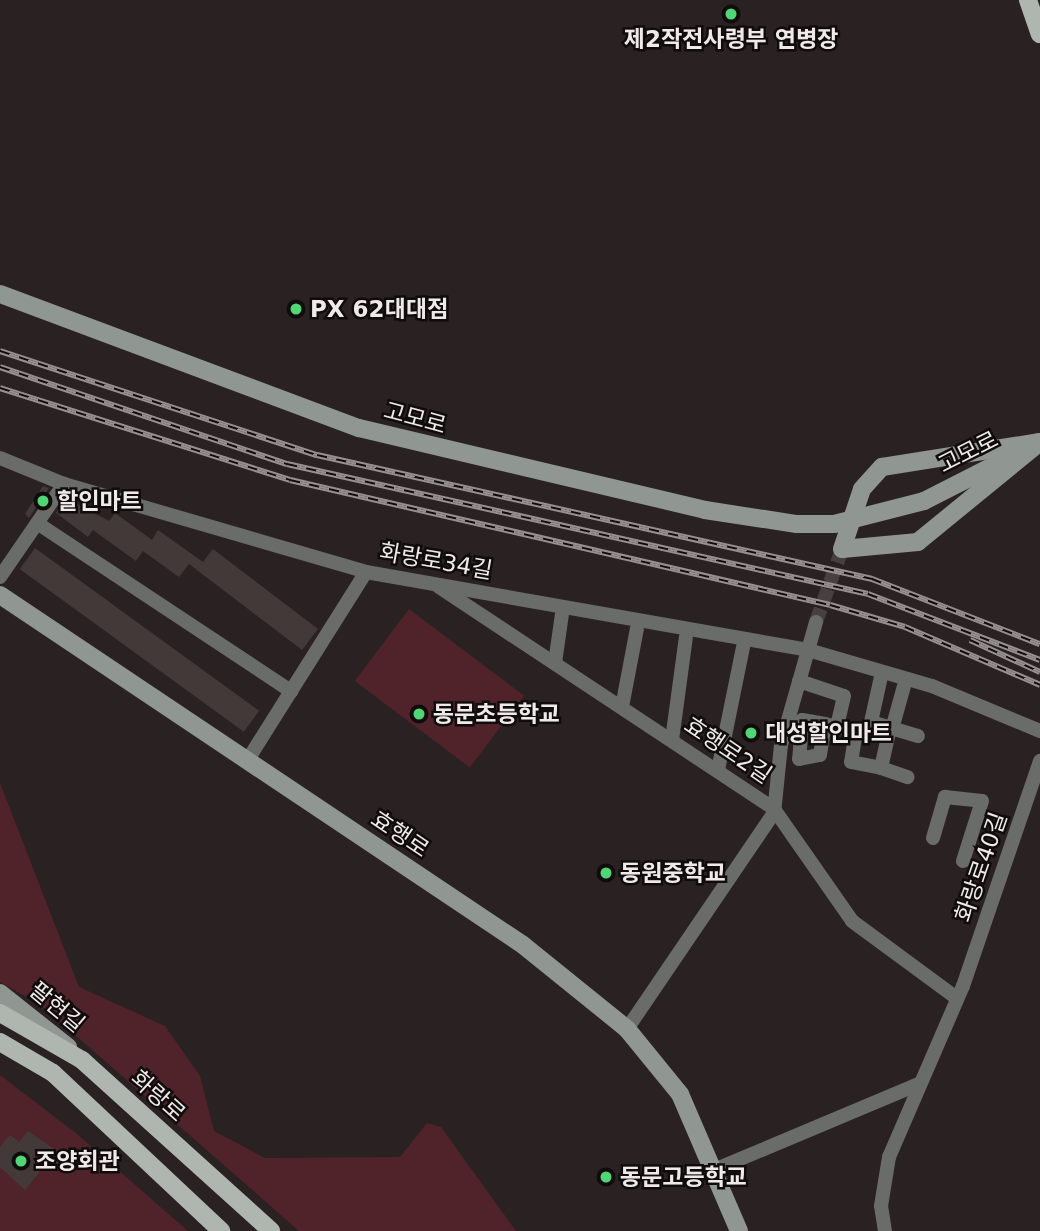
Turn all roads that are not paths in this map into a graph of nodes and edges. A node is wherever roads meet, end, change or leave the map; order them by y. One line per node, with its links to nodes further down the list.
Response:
1 (1028, 0): 2 (main road)
2 (1040, 34)
3 (0, 294): 4 (main road, 고모로)
4 (1040, 442): 4 (main road)
5 (0, 458): 6 (street, 화랑로34길)
6 (64, 484): 7 (street); 8 (street, 화랑로34길)
7 (37, 523): 9 (street); 22 (street)
8 (366, 572): 10 (street, 화랑로34길); 22 (street)
9 (0, 577)
10 (435, 584): 17 (street, 화랑로34길); 18 (street, 효행로2길)
11 (0, 595): 28 (main road, 효행로)
12 (562, 614): 18 (street)
13 (816, 622): 17 (street)
14 (637, 628): 23 (street)
15 (686, 636): 27 (street)
16 (743, 647): 31 (street)
17 (808, 650): 19 (street, 화랑로34길); 21 (street)
18 (555, 663): 23 (street, 효행로2길)
19 (881, 672): 20 (street, 화랑로34길); 24 (street)
20 (906, 679): 24 (street); 25 (street, 화랑로34길)
21 (799, 681): 30 (street); 33 (street)
22 (291, 691): 28 (street)
23 (622, 707): 27 (street, 효행로2길)
24 (891, 728): 26 (street); 30 (street)
25 (1040, 731)
26 (918, 736)
27 (672, 740): 31 (street, 효행로2길)
28 (247, 761): 39 (main road, 효행로)
29 (1040, 761): 36 (street, 화랑로40길)
30 (881, 768): 32 (street)
31 (718, 770): 33 (street, 효행로2길)
32 (906, 777)
33 (774, 809): 36 (street, 효행로2길); 39 (street)
34 (933, 838): 35 (street)
35 (963, 861)
36 (959, 992): 42 (street)
37 (0, 993): 41 (main road, 팔현길)
38 (0, 1013): 41 (main road, 화랑로)
39 (627, 1029): 43 (main road, 효행로)
40 (0, 1042): 44 (main road)
41 (82, 1060): 45 (main road, 화랑로)
42 (919, 1084): 43 (street); 47 (street)
43 (714, 1170): 46 (main road, 효행로)
44 (221, 1231)
45 (271, 1231)
46 (739, 1231)
47 (885, 1231)

